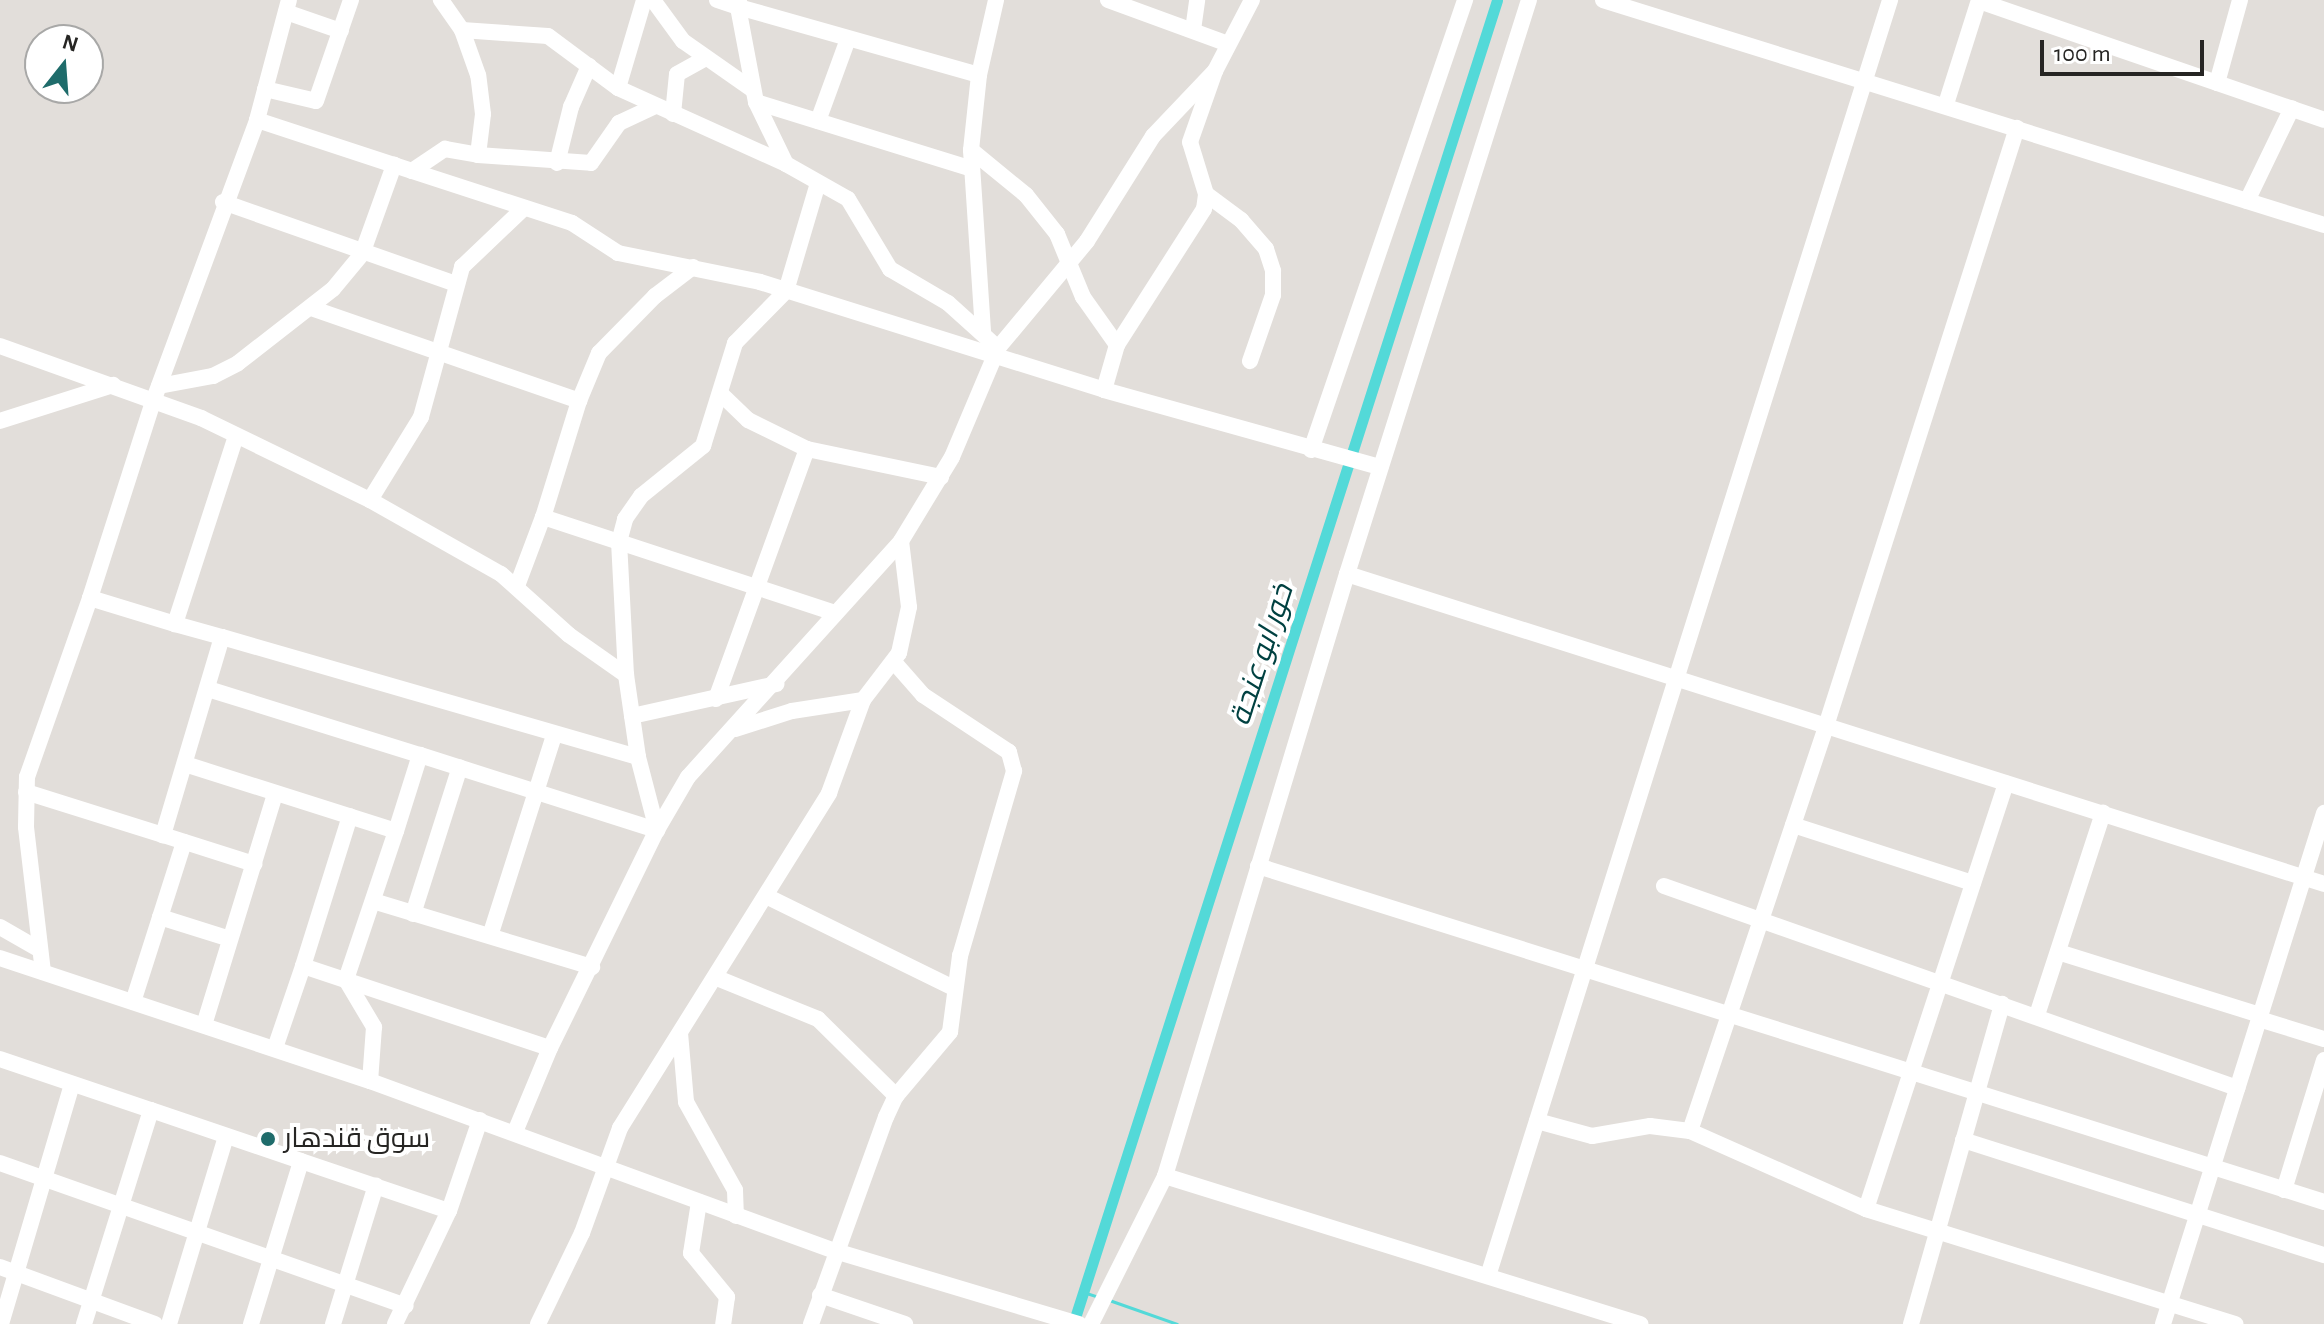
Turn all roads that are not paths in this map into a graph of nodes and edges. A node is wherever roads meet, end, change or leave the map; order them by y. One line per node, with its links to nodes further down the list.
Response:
1 (351, 0): 20 (street)
2 (441, 0): 18 (street)
3 (644, 0): 29 (street)
4 (653, 0): 23 (street)
5 (717, 0): 16 (street)
6 (996, 0): 26 (street)
7 (1108, 0): 19 (street)
8 (1197, 0): 19 (street)
9 (1252, 0): 22 (street)
10 (1465, 0): 73 (street)
11 (1529, 0): 74 (street)
12 (1603, 0): 27 (street)
13 (1890, 0): 27 (street)
14 (2240, 0): 28 (street)
15 (1979, 1): 28 (street); 32 (street)
16 (738, 4): 21 (street); 31 (street)
17 (288, 6): 20 (street); 30 (street)
18 (462, 30): 24 (street); 41 (street)
19 (1193, 30): 22 (street)
20 (341, 31): 30 (street)
21 (848, 39): 26 (street); 38 (street)
22 (1228, 44): 25 (street)
23 (706, 58): 31 (street); 35 (street)
24 (589, 66): 29 (street); 42 (street)
25 (1215, 71): 48 (street); 54 (street)
26 (979, 75): 40 (street)
27 (1865, 78): 32 (street); 89 (street)
28 (2217, 83): 34 (street)
29 (618, 88): 33 (street)
30 (265, 89): 36 (street)
31 (754, 96): 38 (street); 43 (street)
32 (1946, 104): 39 (street)
33 (655, 106): 35 (street); 42 (street)
34 (2292, 108): 37 (street); 49 (street)
35 (673, 114): 43 (street)
36 (257, 120): 44 (street); 50 (street)
37 (2324, 120)
38 (818, 121): 45 (street)
39 (2017, 128): 49 (street); 95 (street)
40 (971, 150): 45 (street); 54 (street)
41 (478, 155): 42 (street); 46 (street)
42 (557, 163)
43 (786, 164): 47 (street)
44 (394, 165): 46 (street); 53 (street)
45 (972, 169): 59 (street)
46 (412, 171): 51 (street)
47 (818, 183): 57 (street); 59 (street)
48 (1206, 194): 60 (street); 64 (street)
49 (2247, 201): 52 (street)
50 (223, 202): 53 (street); 67 (street)
51 (524, 208): 55 (street); 56 (street)
52 (2324, 225)
53 (362, 254): 56 (street); 58 (street)
54 (1069, 263): 60 (street); 62 (street)
55 (693, 267): 57 (street); 69 (street)
56 (456, 284): 63 (street)
57 (786, 291): 62 (street); 68 (street)
58 (311, 308): 63 (street); 67 (street)
59 (983, 331): 62 (street)
60 (1117, 345): 66 (street)
61 (0, 346): 65 (street)
62 (996, 352): 66 (street); 75 (street)
63 (439, 356): 69 (street); 76 (street)
64 (1250, 361)
65 (113, 385): 67 (street); 70 (street)
66 (1104, 390): 73 (street)
67 (156, 392): 71 (street); 83 (street)
68 (720, 393): 72 (street); 79 (street)
69 (579, 401): 77 (street)
70 (0, 421)
71 (236, 436): 76 (street); 85 (street)
72 (807, 449): 75 (street); 82 (street)
73 (1311, 450): 74 (street)
74 (1380, 467): 80 (street)
75 (941, 477): 78 (street)
76 (370, 500): 81 (street)
77 (543, 517): 79 (street); 81 (street)
78 (901, 541): 84 (street); 87 (street)
79 (619, 542): 82 (street); 88 (street)
80 (1347, 574): 89 (street); 115 (street)
81 (517, 586): 88 (street)
82 (757, 590): 84 (street); 92 (street)
83 (90, 598): 85 (street); 103 (street)
84 (835, 613): 90 (street)
85 (175, 624): 86 (street)
86 (222, 637): 91 (street); 97 (street)
87 (894, 662): 93 (street); 138 (street)
88 (626, 675): 94 (street)
89 (1678, 679): 95 (street); 133 (street)
90 (777, 684): 92 (street); 96 (street)
91 (208, 689): 98 (street); 100 (street)
92 (716, 699): 94 (street)
93 (863, 700): 96 (street); 120 (street)
94 (632, 716): 99 (street)
95 (1826, 726): 102 (street); 109 (street)
96 (729, 731): 110 (street)
97 (554, 735): 99 (street); 104 (street)
98 (420, 755): 101 (street); 111 (street)
99 (638, 757): 110 (street)
100 (185, 764): 105 (street); 112 (street)
101 (460, 767): 104 (street); 122 (street)
102 (2006, 783): 106 (street); 117 (street)
103 (26, 792): 112 (street); 128 (street)
104 (535, 792): 110 (street); 126 (street)
105 (275, 794): 108 (street); 114 (street)
106 (2103, 813): 116 (street); 129 (street)
107 (2324, 813): 116 (street)
108 (350, 816): 111 (street); 131 (street)
109 (1793, 825): 117 (street); 124 (street)
110 (657, 830): 132 (street)
111 (396, 831): 121 (street)
112 (163, 835): 113 (street)
113 (184, 842): 114 (street); 123 (street)
114 (254, 864): 127 (street)
115 (1258, 866): 133 (street); 169 (street)
116 (2304, 878): 118 (street); 143 (street)
117 (1973, 883): 137 (street)
118 (2324, 884)
119 (1664, 886): 124 (street)
120 (768, 897): 135 (street); 138 (street)
121 (373, 901): 122 (street); 136 (street)
122 (413, 914): 126 (street)
123 (160, 917): 127 (street); 139 (street)
124 (1762, 919): 137 (street); 141 (street)
125 (0, 927): 128 (street)
126 (490, 936): 132 (street)
127 (230, 939): 144 (street)
128 (40, 950): 134 (street)
129 (2058, 952): 142 (street); 143 (street)
130 (0, 958): 134 (street)
131 (303, 966): 136 (street); 147 (street)
132 (592, 967): 148 (street)
133 (1586, 970): 141 (street); 160 (street)
134 (43, 972): 139 (street)
135 (717, 978): 145 (street); 156 (street)
136 (346, 980): 148 (street); 152 (street)
137 (1941, 983): 140 (street); 151 (street)
138 (954, 988): 156 (street)
139 (133, 1002): 144 (street)
140 (2002, 1004): 142 (street); 155 (street)
141 (1731, 1014): 151 (street); 161 (street)
142 (2037, 1015): 154 (street)
143 (2260, 1017): 146 (street); 154 (street)
144 (204, 1025): 147 (street)
145 (680, 1033): 168 (street); 179 (street)
146 (2324, 1039)
147 (275, 1048): 152 (street)
148 (550, 1048): 162 (street)
149 (0, 1059): 153 (street)
150 (2324, 1060): 157 (street)
151 (1914, 1071): 155 (street); 176 (street)
152 (370, 1081): 159 (street)
153 (72, 1084): 158 (street); 170 (street)
154 (2237, 1088): 167 (street)
155 (1978, 1090): 164 (street); 167 (street)
156 (896, 1096): 182 (street)
157 (2317, 1107): 172 (street)
158 (151, 1110): 163 (street); 175 (street)
159 (480, 1120): 162 (street); 177 (street)
160 (1537, 1121): 161 (street); 186 (street)
161 (1690, 1131): 176 (street)
162 (515, 1132): 168 (street)
163 (226, 1136): 165 (street); 181 (street)
164 (1963, 1140): 178 (street); 180 (street)
165 (301, 1161): 171 (street); 184 (street)
166 (0, 1163): 170 (street)
167 (2212, 1167): 172 (street); 178 (street)
168 (604, 1168): 173 (street); 201 (street)
169 (1165, 1176): 186 (street); 205 (street)
170 (44, 1179): 175 (street); 185 (street)
171 (376, 1185): 177 (street); 187 (street)
172 (2284, 1190): 174 (street)
173 (699, 1202): 179 (street); 202 (street)
174 (2324, 1202)
175 (122, 1205): 181 (street); 189 (street)
176 (1866, 1209): 180 (street)
177 (449, 1211): 191 (street)
178 (2197, 1215): 183 (street); 190 (street)
179 (736, 1216): 182 (street)
180 (1938, 1230): 190 (street); 207 (street)
181 (196, 1232): 184 (street); 197 (street)
182 (835, 1251): 188 (street); 192 (street)
183 (2324, 1255)
184 (272, 1259): 187 (street); 198 (street)
185 (8, 1270): 189 (street); 194 (street)
186 (1488, 1276): 206 (street)
187 (346, 1285): 191 (street); 199 (street)
188 (820, 1295): 193 (street); 203 (street)
189 (92, 1300): 195 (street); 196 (street)
190 (2169, 1304): 208 (street); 209 (street)
191 (405, 1306): 200 (street)
192 (1037, 1318): 204 (street)
193 (899, 1323)
194 (1, 1324)
195 (84, 1324)
196 (155, 1324)
197 (169, 1324)
198 (251, 1324)
199 (333, 1324)
200 (395, 1324)
201 (538, 1324)
202 (723, 1324)
203 (811, 1324)
204 (1079, 1324)
205 (1091, 1324)
206 (1640, 1324)
207 (1911, 1324)
208 (2163, 1324)
209 (2235, 1324)

